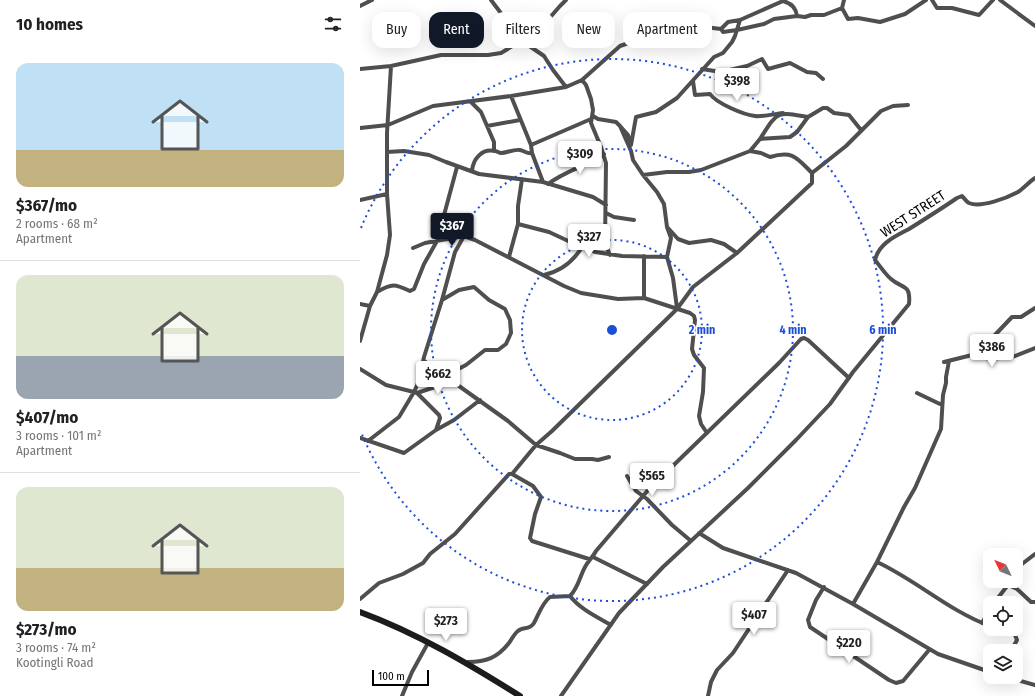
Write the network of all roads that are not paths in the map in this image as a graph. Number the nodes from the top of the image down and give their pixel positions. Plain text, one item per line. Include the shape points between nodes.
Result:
1 (372, 0) edge
2 (491, 0) edge
3 (566, 0) edge
4 (844, 0) edge
5 (926, 0) edge
6 (932, 0) edge
7 (994, 0) edge
8 (1000, 0) edge
9 (360, 6) edge
10 (842, 8) junction
11 (500, 12) edge
12 (554, 13) edge
13 (797, 16) junction
14 (740, 20) junction
15 (1035, 26) edge
16 (721, 29) junction
17 (737, 30) junction
18 (509, 48) edge
19 (532, 48) edge
20 (391, 66) junction
21 (360, 69) edge
22 (702, 70) junction
23 (822, 79) dead end
24 (582, 80) junction
25 (693, 81) junction
26 (566, 87) junction
27 (511, 96) junction
28 (471, 102) junction
29 (908, 105) dead end
30 (783, 113) junction
31 (808, 117) junction
32 (592, 118) junction
33 (520, 120) junction
34 (388, 125) junction
35 (487, 126) junction
36 (620, 126) junction
37 (360, 128) edge
38 (861, 130) junction
39 (760, 139) junction
40 (531, 146) junction
41 (494, 150) junction
42 (750, 151) junction
43 (387, 152) junction
44 (532, 153) junction
45 (604, 154) junction
46 (457, 167) junction
47 (472, 171) junction
48 (812, 174) junction
49 (643, 175) junction
50 (1035, 178) edge
51 (522, 179) junction
52 (543, 182) junction
53 (548, 184) junction
54 (387, 194) junction
55 (360, 200) edge
56 (606, 205) junction
57 (606, 213) junction
58 (634, 220) dead end
59 (441, 224) junction
60 (518, 224) junction
61 (667, 227) junction
62 (464, 236) junction
63 (437, 241) junction
64 (582, 247) junction
65 (413, 248) dead end
66 (737, 253) junction
67 (610, 254) junction
68 (644, 256) junction
69 (509, 257) junction
70 (667, 257) junction
71 (544, 275) junction
72 (377, 292) junction
73 (644, 298) junction
74 (442, 300) junction
75 (360, 304) edge
76 (370, 306) junction
77 (1035, 308) edge
78 (677, 309) junction
79 (360, 341) edge
80 (1035, 348) edge
81 (976, 354) junction
82 (424, 361) junction
83 (360, 369) edge
84 (445, 376) junction
85 (849, 378) junction
86 (453, 381) junction
87 (416, 393) junction
88 (918, 393) dead end
89 (480, 400) junction
90 (942, 405) junction
91 (436, 430) junction
92 (707, 433) junction
93 (360, 438) edge
94 (368, 441) junction
95 (536, 445) junction
96 (610, 457) dead end
97 (512, 474) junction
98 (627, 476) dead end
99 (642, 496) junction
100 (699, 533) junction
101 (691, 541) junction
102 (1035, 554) edge
103 (591, 558) junction
104 (877, 562) junction
105 (1023, 563) edge
106 (788, 570) junction
107 (647, 584) junction
108 (824, 587) junction
109 (1006, 588) edge
110 (1015, 588) edge
111 (570, 596) junction
112 (999, 596) edge
113 (360, 599) edge
114 (1035, 602) edge
115 (853, 604) junction
116 (360, 612) edge
117 (982, 623) edge
118 (611, 625) junction
119 (428, 643) junction
120 (929, 650) junction
121 (466, 664) junction
122 (983, 670) edge
123 (1023, 681) edge
124 (1035, 685) edge
125 (402, 696) edge
126 (520, 696) edge
127 (561, 696) edge
128 (708, 696) edge

1 - 9 street
2 - 11 street
3 - 12 street
4 - 10 street
5 - 10 street via 905,14 880,22 848,19
6 - 7 street via 937,8 952,8 979,15
8 - 15 street
10 - 13 street via 824,15
13 - 14 street via 796,9 783,2
13 - 17 street via 774,19
14 - 16 street via 728,22
14 - 17 street
16 - 17 street via 723,32
16 - 24 street via 696,26 692,20 679,18 659,26 643,38 620,46
17 - 22 street via 732,42
18 - 20 street via 501,53 488,55 441,55
19 - 26 street via 544,56
20 - 21 street
20 - 34 street
22 - 23 street via 721,72 747,66 762,59 768,69 790,62 807,72 816,73
22 - 25 street
24 - 26 street
24 - 32 street via 591,99
25 - 30 street via 695,95 710,94 713,99 730,108 755,116
25 - 36 street via 677,98 656,112 636,117 632,145
26 - 27 street
27 - 28 street
27 - 33 street
28 - 34 street via 433,106
28 - 35 street via 481,112
29 - 38 street via 883,110
30 - 31 street
30 - 39 street via 773,118
31 - 38 street via 827,108 834,113 850,115
31 - 39 street via 790,137
32 - 36 street via 616,122
32 - 40 street
32 - 45 street
33 - 35 street
33 - 40 street
34 - 37 street
34 - 43 street
35 - 41 street via 494,142
36 - 49 street via 633,160
38 - 48 street
39 - 42 street
40 - 44 street
41 - 44 street via 501,153 515,150
41 - 47 street via 478,156
42 - 48 street via 770,157 790,154
42 - 49 street via 701,170
43 - 46 street via 419,152
43 - 54 street
44 - 52 street
45 - 53 street
45 - 56 street via 607,167
46 - 47 street
46 - 59 street
47 - 51 street
48 - 66 street via 812,183
49 - 61 street via 664,204
50 - 85 street, WEST STREET via 1019,191 990,204 969,203 962,196 957,198 896,235 883,246 875,260 892,280 906,287 910,296 909,304
51 - 52 street
51 - 60 street
52 - 53 street
53 - 56 street via 593,198
54 - 55 street
54 - 72 street via 390,235
56 - 57 street
57 - 58 street
57 - 67 street via 605,243
59 - 62 street via 445,229
59 - 63 street
60 - 64 street via 549,232
60 - 69 street
61 - 66 street via 678,239 685,242 711,240 724,244
61 - 70 street via 671,238
62 - 63 street
62 - 69 street
62 - 74 street via 455,252
63 - 65 street
63 - 72 street via 412,291 392,285
64 - 67 street
64 - 71 street via 567,265 554,273
66 - 78 street via 693,287
67 - 68 street
68 - 70 street
68 - 73 street
69 - 71 street
70 - 78 street
71 - 73 street via 573,291 589,296
72 - 76 street
73 - 78 street
74 - 82 street
74 - 84 street via 459,290 474,287 505,309 510,320 511,333 506,344 498,350 485,350 466,365
75 - 76 street
76 - 79 street
77 - 81 street via 1021,317 1012,317
78 - 92 street via 694,316 695,320 692,349 704,368 699,416
78 - 95 street
80 - 81 street via 1015,356 991,360
81 - 90 street via 946,362
82 - 84 street
82 - 87 street
83 - 87 street via 386,385
84 - 86 street
85 - 92 street via 808,340 801,339
85 - 100 street via 830,404 796,440
86 - 87 street
86 - 89 street
87 - 91 street via 439,415
87 - 94 street via 399,417
88 - 90 street
89 - 91 street
89 - 95 street
90 - 104 street via 939,434
91 - 94 street via 404,452
92 - 99 street
93 - 94 street
95 - 96 street via 575,460
95 - 97 street
97 - 103 street via 533,486 541,497 530,538 532,541
97 - 113 street via 509,474 454,534 422,563 379,583
98 - 99 street
99 - 101 street
99 - 103 street
100 - 101 street
100 - 106 street via 723,548
101 - 107 street
102 - 105 street
103 - 107 street
103 - 111 street
104 - 115 street
104 - 117 street
106 - 108 street
106 - 128 street via 733,653 717,670
107 - 118 street
108 - 115 street
108 - 120 street via 808,620 810,627 889,680 896,683 902,681
109 - 112 street
110 - 114 street via 1031,602
111 - 118 street
111 - 121 street via 550,597 531,627 520,629 499,653 481,662
115 - 120 street
116 - 119 street
118 - 127 street
119 - 121 street
119 - 125 street
120 - 122 street
121 - 126 street
123 - 124 street

